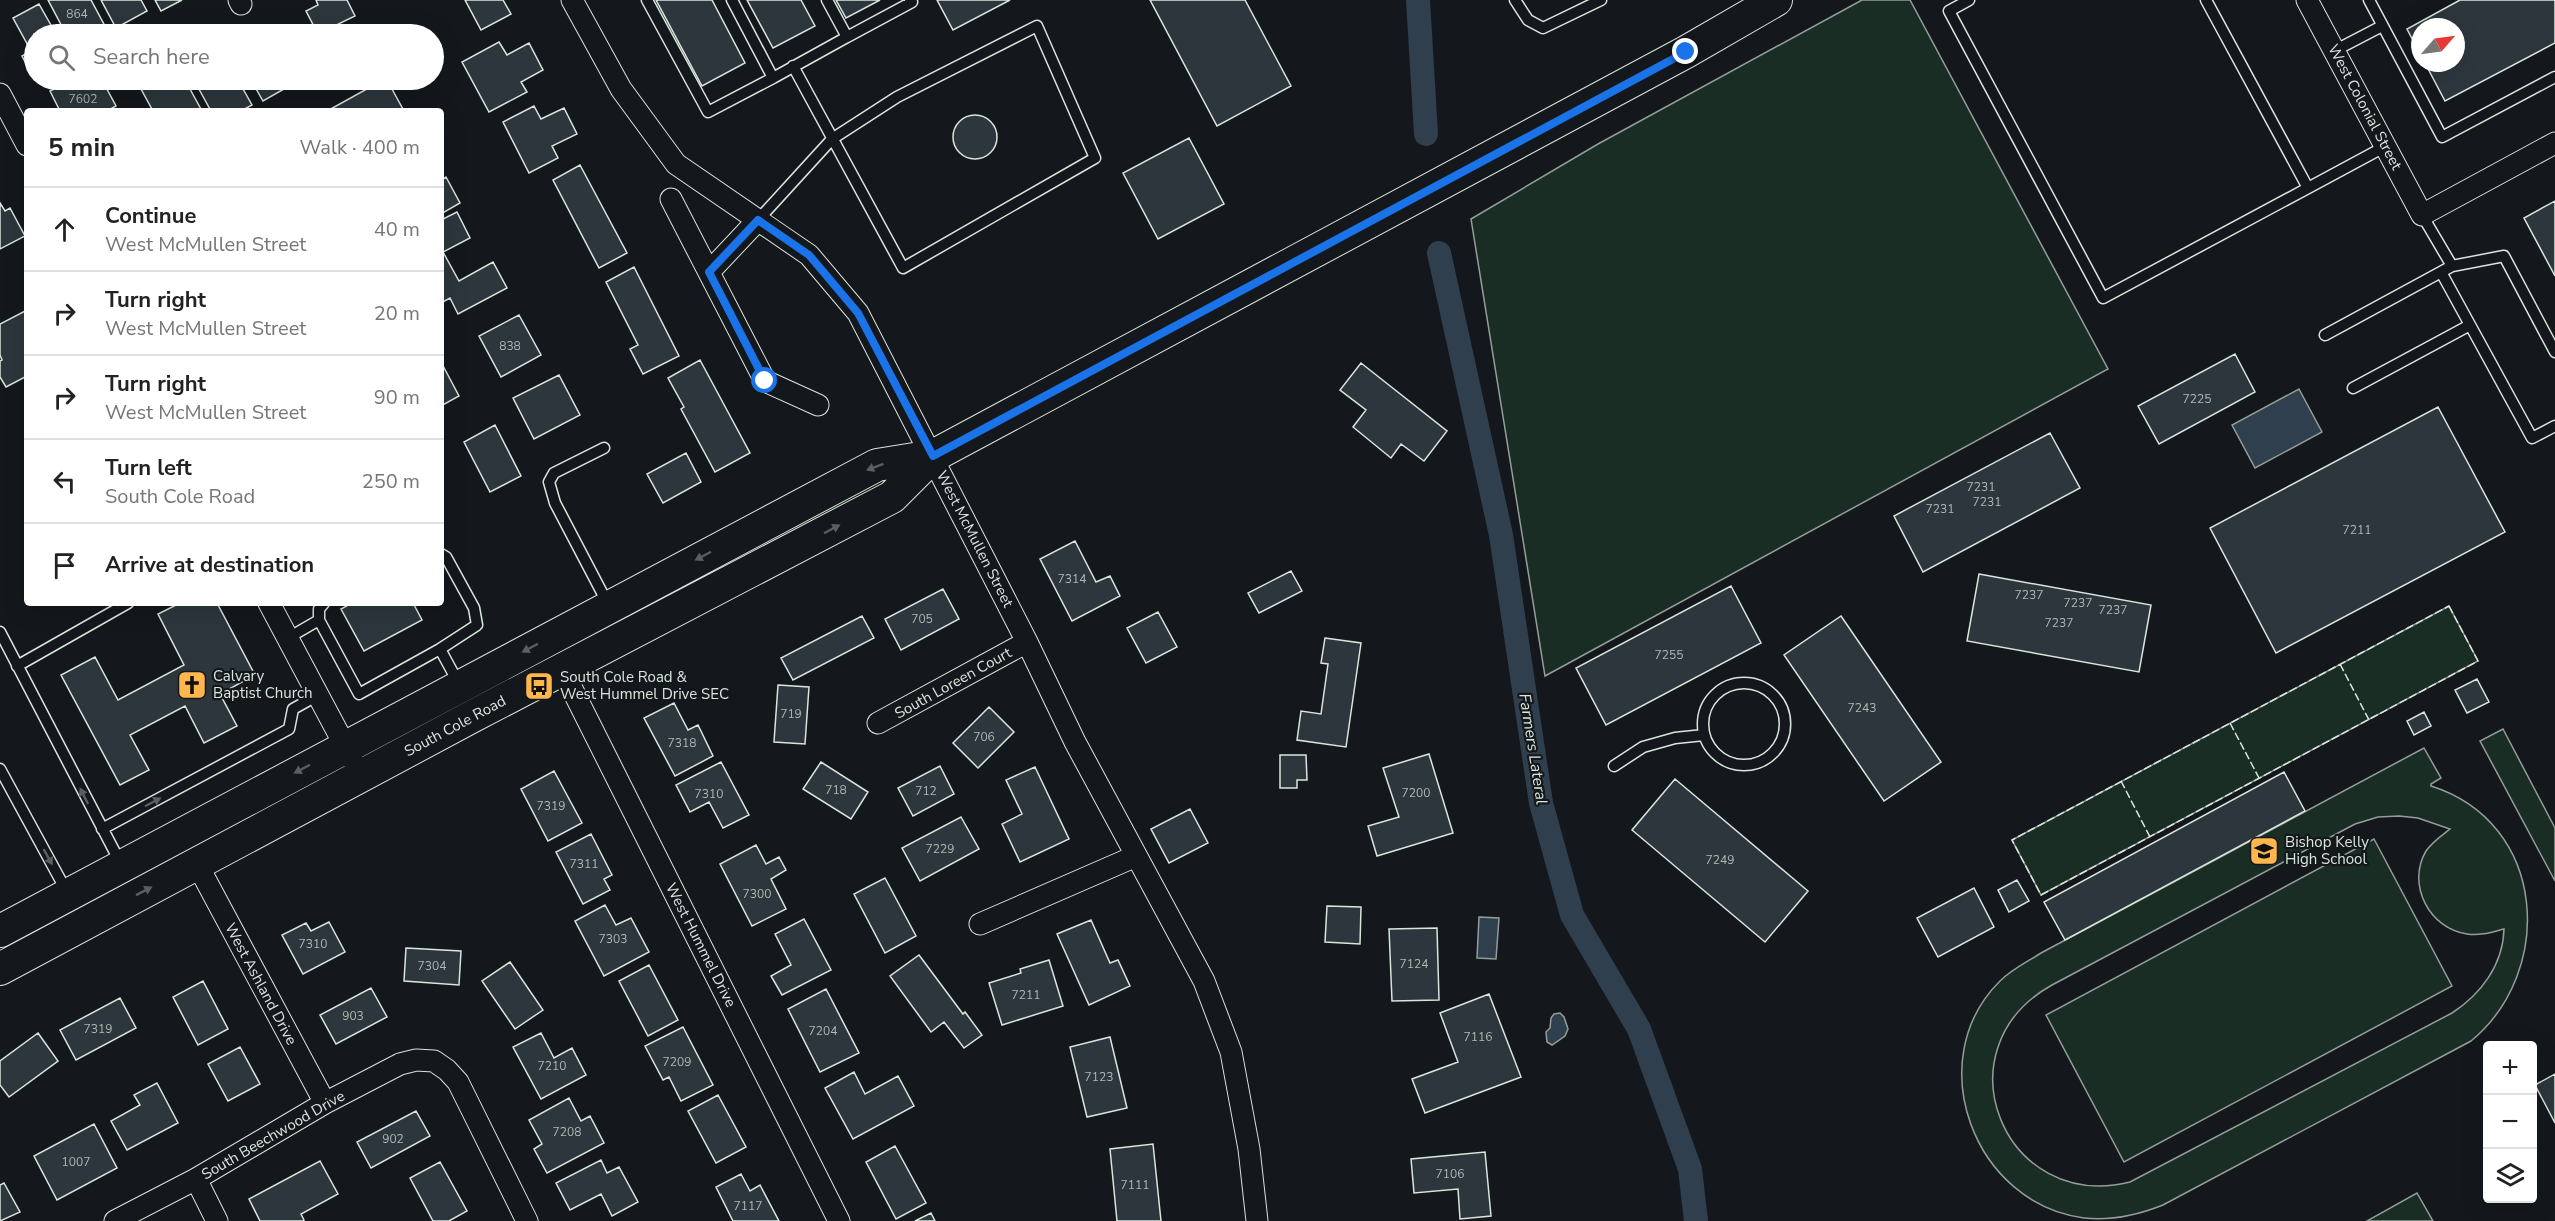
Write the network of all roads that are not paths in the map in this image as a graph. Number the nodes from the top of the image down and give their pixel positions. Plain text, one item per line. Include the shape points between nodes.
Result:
1 (572, 0) edge
2 (646, 0) edge
3 (732, 0) edge
4 (827, 0) edge
5 (910, 0) edge
6 (1515, 0) edge
7 (1601, 0) edge
8 (1776, 0) edge
9 (1969, 0) edge
10 (2206, 0) edge
11 (2307, 0) edge
12 (2369, 0) edge
13 (2382, 26) junction
14 (847, 37) junction
15 (2334, 51) junction
16 (793, 66) junction
17 (2555, 77) edge
18 (773, 78) junction
19 (0, 94) edge
20 (7, 124) edge
21 (832, 139) junction
22 (24, 142) edge
23 (2555, 143) edge
24 (2386, 146) junction
25 (2308, 188) junction
26 (671, 199) dead end
27 (2422, 215) junction
28 (758, 220) junction
29 (2452, 266) junction
30 (709, 272) junction
31 (2441, 272) junction
32 (2470, 325) junction
33 (2325, 335) dead end
34 (2555, 352) edge
35 (2353, 388) dead end
36 (818, 405) dead end
37 (2555, 426) edge
38 (604, 448) dead end
39 (933, 456) junction
40 (444, 556) edge
41 (123, 606) edge
42 (271, 606) edge
43 (322, 606) edge
44 (609, 606) junction
45 (319, 620) junction
46 (0, 632) edge
47 (288, 638) junction
48 (1028, 642) junction
49 (440, 649) junction
50 (17, 666) junction
51 (562, 669) junction
52 (460, 686) junction
53 (318, 695) junction
54 (878, 723) dead end
55 (1704, 735) junction
56 (345, 746) junction
57 (1614, 766) dead end
58 (0, 769) edge
59 (360, 776) junction
60 (102, 829) junction
61 (1136, 856) junction
62 (197, 864) junction
63 (122, 865) junction
64 (68, 894) junction
65 (981, 924) dead end
66 (74, 929) junction
67 (0, 931) edge
68 (0, 969) edge
69 (325, 1103) junction
70 (196, 1179) junction
71 (116, 1221) edge
72 (217, 1221) edge
73 (528, 1221) edge
74 (839, 1221) edge
75 (1257, 1221) edge

1 - 28 street, West McMullen Street via 621,89 676,164
2 - 18 lane via 708,112
3 - 18 lane
4 - 14 lane
5 - 14 lane
6 - 7 lane via 1528,21 1543,28
8 - 39 main road, South Cole Road
9 - 25 lane via 1949,11 2103,298
10 - 25 lane
11 - 15 street, West Colonial Street
12 - 13 lane
13 - 15 lane
13 - 17 lane via 2442,137
14 - 16 lane
15 - 24 street, West Colonial Street
16 - 18 lane
16 - 21 lane
19 - 20 street
20 - 22 street
21 - 21 lane via 897,97 1037,26 1095,158 903,268
21 - 28 lane
23 - 27 street
24 - 25 lane
24 - 27 street, West Colonial Street
26 - 30 street
27 - 29 lane
28 - 30 street
28 - 39 street, West McMullen Street via 809,255 858,313
29 - 31 lane
29 - 34 lane via 2504,256
30 - 36 street via 765,381
31 - 32 lane
31 - 33 lane
32 - 35 lane
32 - 37 lane via 2532,438
38 - 44 lane via 554,473 549,482 555,503
39 -> 44 main road, South Cole Road via 877,465
39 - 48 street, West McMullen Street
51 -> 39 main road, South Cole Road via 892,497
40 - 49 lane via 474,608 477,625
41 - 50 lane
42 - 47 street
43 - 45 lane
44 -> 52 main road, South Cole Road
45 - 47 lane
45 - 49 lane via 359,694
46 - 50 lane
47 - 53 street
48 - 54 street, South Loreen Court
48 - 61 street, West McMullen Street via 1075,742
49 - 52 lane
60 -> 50 lane
51 - 59 main road, South Cole Road
51 - 74 street, West Hummel Drive
52 - 56 main road, South Cole Road
53 - 56 street
60 -> 53 lane via 289,729 293,709
55 - 55 lane via 1705,712 1710,702 1717,693 1738,684 1760,687 1770,693 1783,713 1785,725 1778,748 1759,762 1737,765 1726,761 1716,754
55 - 57 lane via 1643,747
56 - 59 street
56 -> 63 main road, South Cole Road
58 -> 64 lane
59 - 62 main road, South Cole Road
60 - 63 lane
61 - 65 street
61 - 75 street, West McMullen Street via 1204,981 1232,1052
66 -> 62 main road, South Cole Road
62 - 69 street, West Ashland Drive
63 - 64 main road, South Cole Road
63 - 66 main road via 116,886 77,912
64 - 67 main road, South Cole Road
66 - 68 main road, South Cole Road
69 - 70 street, South Beechwood Drive
69 - 73 street, South Beechwood Drive via 400,1064 434,1061 458,1082
70 - 71 street, South Beechwood Drive
70 - 72 street

